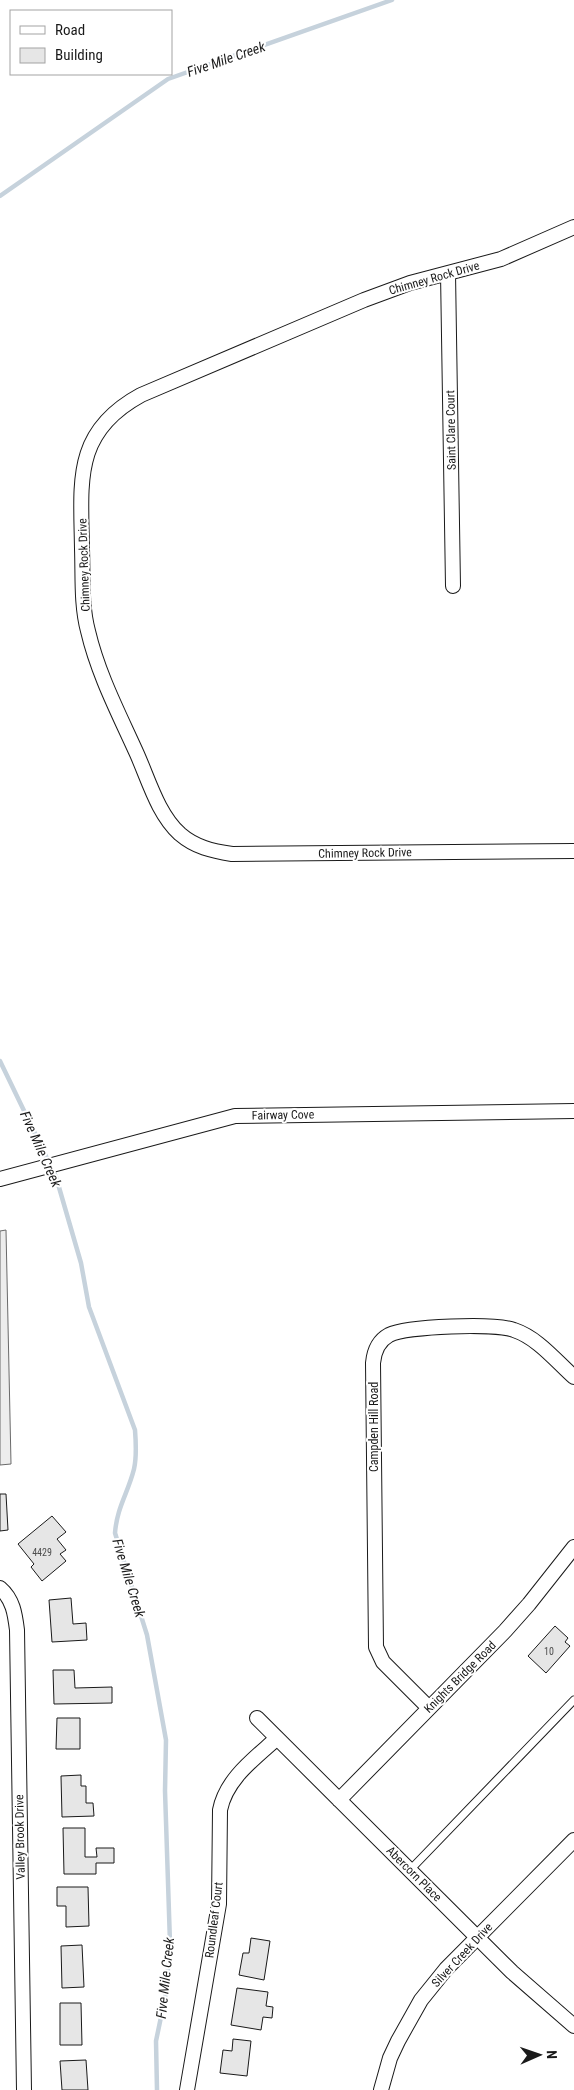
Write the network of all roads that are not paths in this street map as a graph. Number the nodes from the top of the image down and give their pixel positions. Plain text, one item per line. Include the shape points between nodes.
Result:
1 (574, 227) edge
2 (448, 274) junction
3 (453, 586) dead end
4 (574, 850) edge
5 (574, 1111) edge
6 (2, 1179) edge
7 (574, 1377) edge
8 (574, 1547) edge
9 (0, 1588) edge
10 (574, 1700) edge
11 (429, 1708) junction
12 (257, 1718) dead end
13 (276, 1739) junction
14 (339, 1800) junction
15 (574, 1840) edge
16 (410, 1870) junction
17 (478, 1937) junction
18 (574, 2026) edge
19 (24, 2090) edge
20 (187, 2090) edge
21 (381, 2090) edge

1 - 2 street, Chimney Rock Drive via 501,259
2 - 3 street, Saint Clare Court
2 - 4 street, Chimney Rock Drive via 410,283 364,300 141,394 115,411 91,442 82,470 87,630 109,694 162,810 179,833 200,847 232,854
5 - 6 street, Fairway Cove via 235,1116
7 - 11 street, Campden Hill Road via 523,1334 489,1325 407,1330 389,1335 376,1349 373,1364 376,1647 383,1662
8 - 11 street, Knights Bridge Road via 505,1631
9 - 19 street, Valley Brook Drive via 10,1601 17,1630
10 - 16 lane
11 - 14 street, Knights Bridge Road
12 - 13 street, Abercorn Place
13 - 14 street, Abercorn Place
13 - 20 street, Roundleaf Court via 233,1781 222,1800 219,1904
14 - 16 street, Abercorn Place
15 - 17 street, Silver Creek Drive
16 - 17 street, Abercorn Place
17 - 18 street, Abercorn Place via 512,1972
17 - 21 street, Silver Creek Drive via 446,1969 407,2021 390,2058

